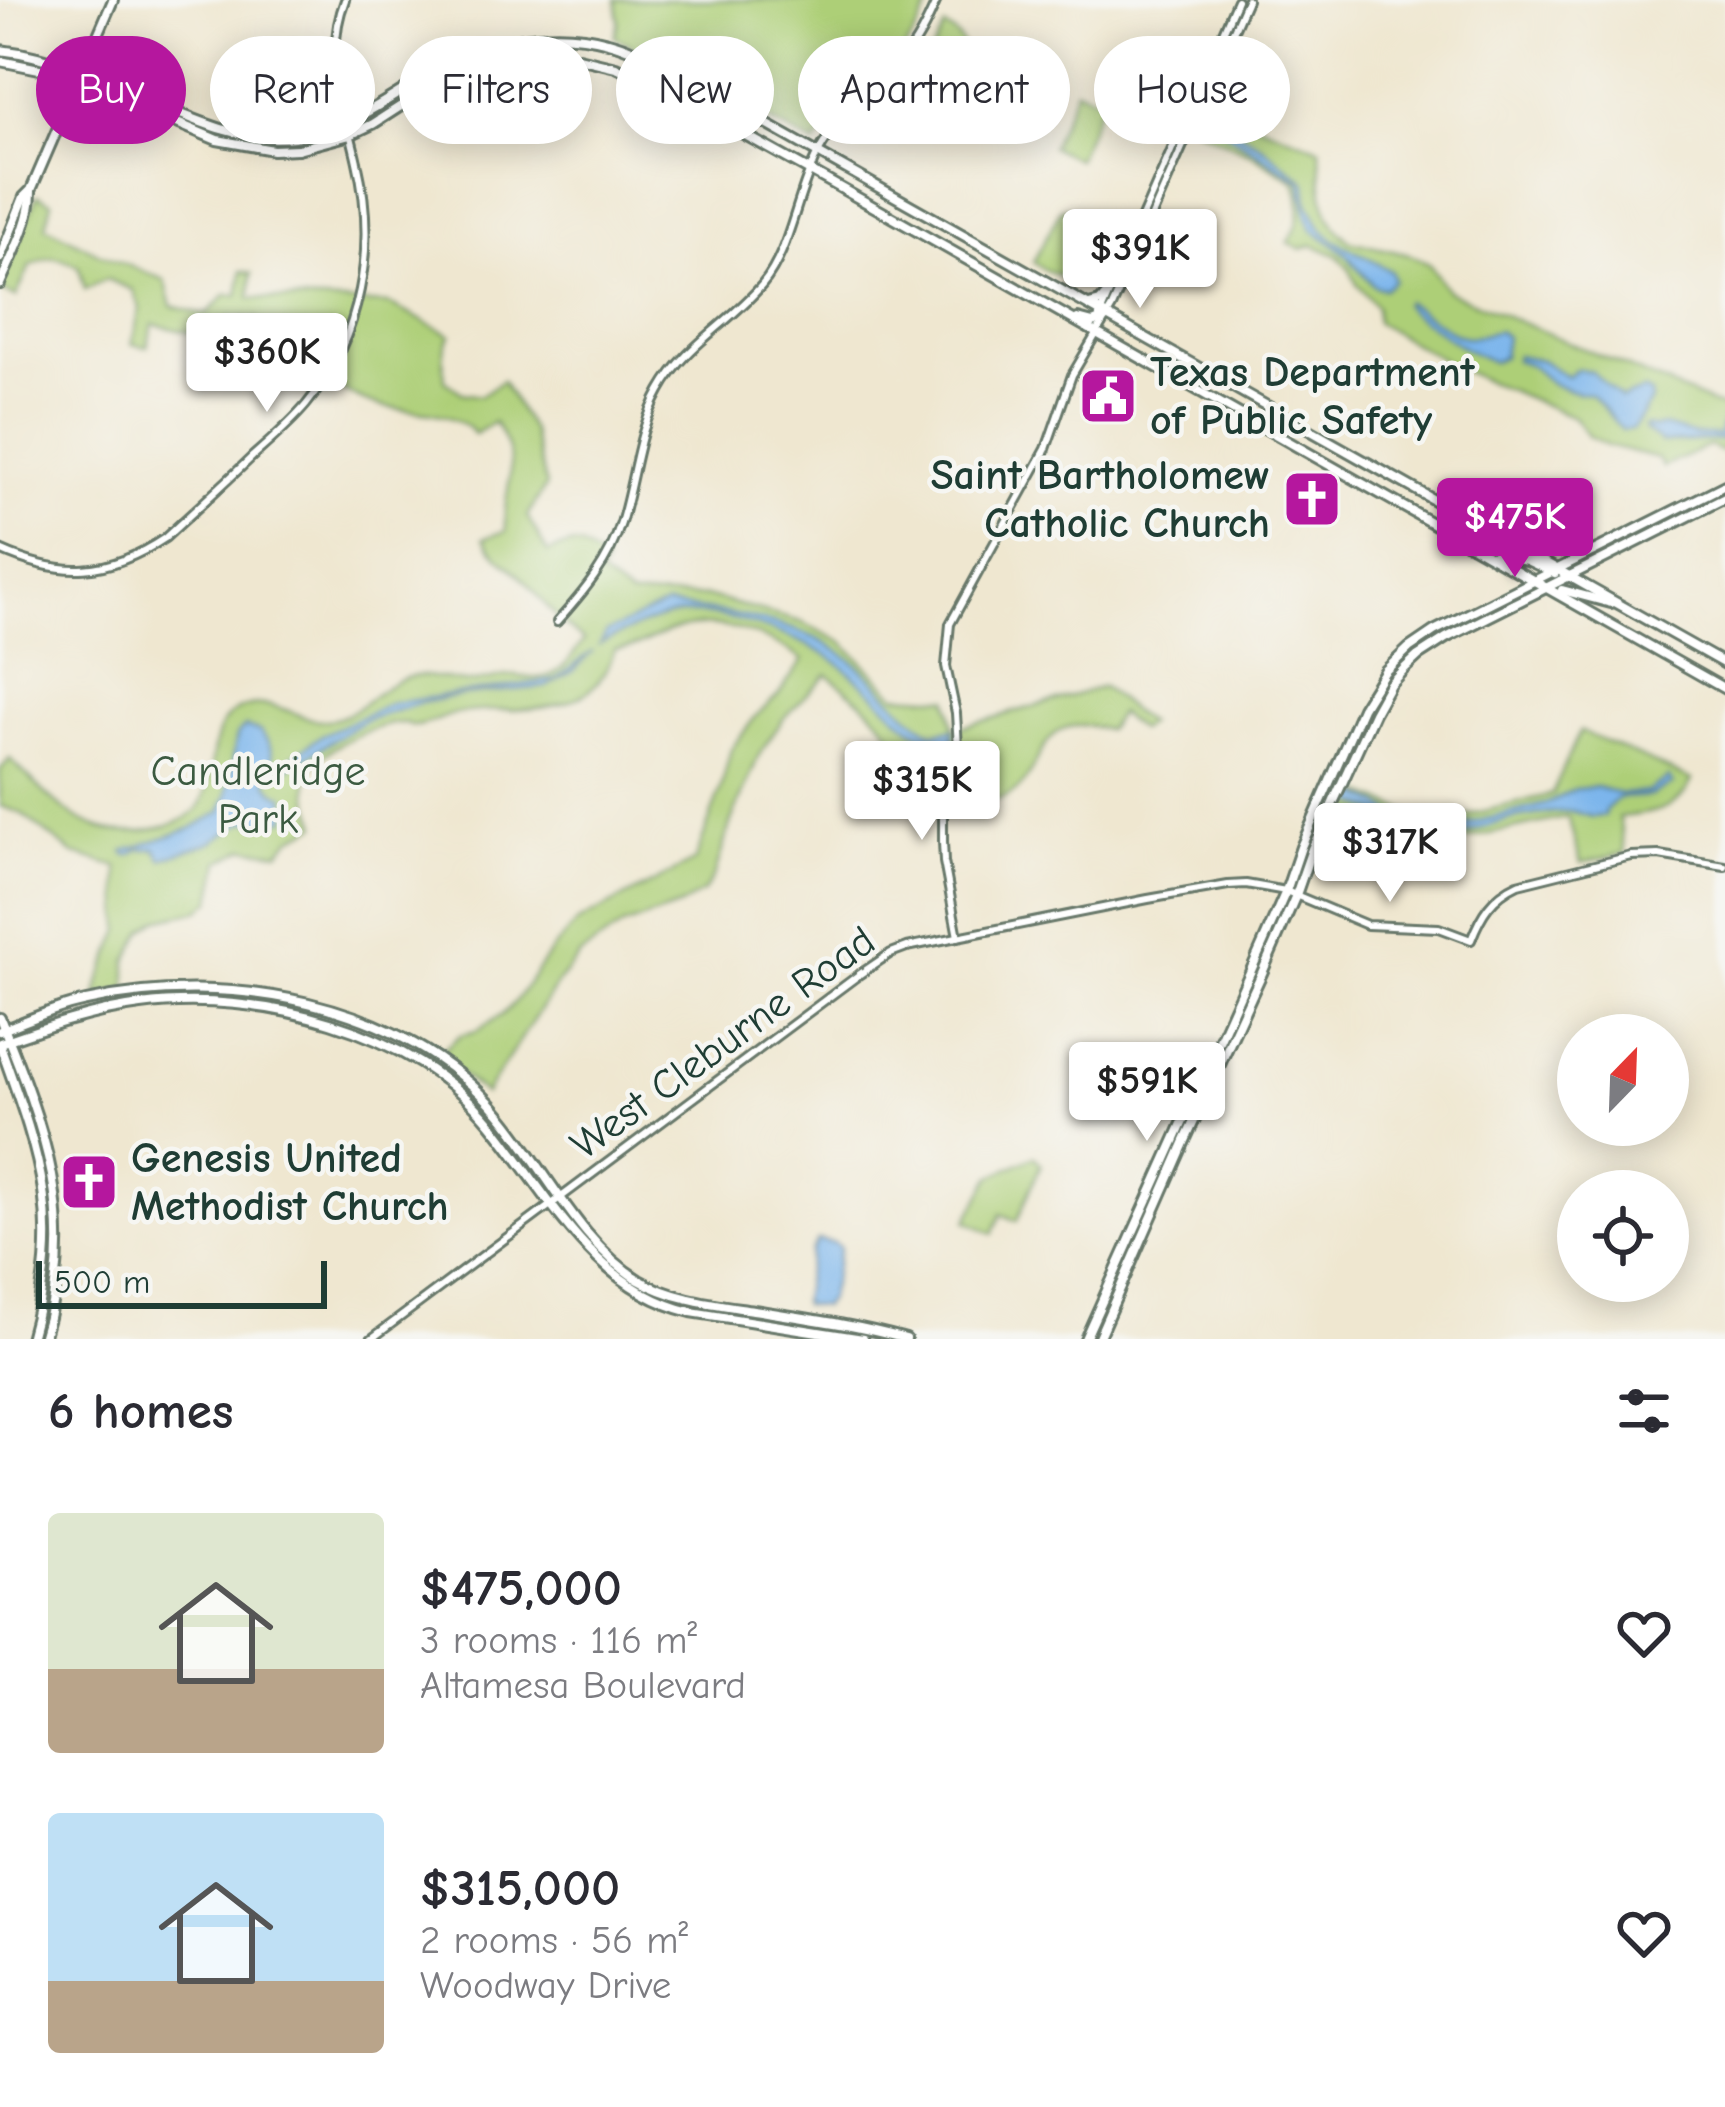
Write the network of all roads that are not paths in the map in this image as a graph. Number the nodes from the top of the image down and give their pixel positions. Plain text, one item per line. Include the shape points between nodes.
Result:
1 (112, 0) edge
2 (345, 0) edge
3 (937, 0) edge
4 (1237, 0) edge
5 (1247, 0) edge
6 (97, 36) edge
7 (337, 36) edge
8 (1223, 36) edge
9 (1228, 36) edge
10 (592, 39) edge
11 (0, 50) edge
12 (36, 56) edge
13 (0, 61) edge
14 (592, 61) edge
15 (36, 68) edge
16 (399, 92) edge
17 (394, 95) junction
18 (399, 97) edge
19 (399, 107) edge
20 (375, 109) edge
21 (387, 115) junction
22 (375, 121) edge
23 (51, 144) edge
24 (268, 144) edge
25 (317, 144) edge
26 (352, 144) edge
27 (1177, 144) edge
28 (1182, 144) edge
29 (774, 152) junction
30 (817, 154) junction
31 (845, 169) junction
32 (809, 171) junction
33 (31, 190) junction
34 (931, 218) junction
35 (922, 235) junction
36 (0, 258) edge
37 (1122, 273) junction
38 (0, 284) edge
39 (1111, 289) junction
40 (1085, 304) junction
41 (1100, 323) junction
42 (1158, 346) junction
43 (1149, 363) junction
44 (1204, 371) junction
45 (1194, 389) junction
46 (1264, 428) junction
47 (1311, 432) junction
48 (1301, 448) junction
49 (1344, 450) junction
50 (1392, 477) junction
51 (1725, 485) edge
52 (1383, 494) junction
53 (1706, 494) junction
54 (1725, 498) edge
55 (1710, 506) junction
56 (1465, 518) junction
57 (1634, 530) junction
58 (1455, 534) junction
59 (1639, 541) junction
60 (0, 550) edge
61 (1487, 553) junction
62 (1519, 571) junction
63 (1556, 572) junction
64 (1568, 576) junction
65 (1536, 581) junction
66 (1549, 586) junction
67 (1520, 589) junction
68 (1618, 604) junction
69 (1629, 610) junction
70 (557, 622) dead end
71 (1620, 629) junction
72 (1723, 663) edge
73 (1725, 689) edge
74 (1306, 833) junction
75 (1317, 838) junction
76 (1725, 866) edge
77 (1286, 891) junction
78 (1296, 895) junction
79 (958, 937) junction
80 (1252, 968) junction
81 (1262, 974) junction
82 (76, 1003) junction
83 (79, 1017) junction
84 (0, 1018) edge
85 (3, 1038) edge
86 (43, 1129) junction
87 (32, 1132) junction
88 (562, 1197) junction
89 (552, 1204) junction
90 (1109, 1298) junction
91 (714, 1304) junction
92 (713, 1316) junction
93 (873, 1335) edge
94 (30, 1339) edge
95 (43, 1339) edge
96 (371, 1339) edge
97 (863, 1339) edge
98 (906, 1339) edge
99 (1085, 1339) edge
100 (1098, 1339) edge

1 - 6 main road
2 - 7 street
3 - 30 street via 913,48
4 - 8 street
5 - 9 street
10 - 30 main road via 624,47
11 - 12 main road
13 - 15 main road
14 - 29 main road via 649,82
16 - 17 main road
17 - 18 main road
17 - 20 main road
17 - 21 main road
19 - 21 main road
21 - 22 main road
23 - 33 main road
24 - 25 main road
26 - 60 street via 367,227 364,265 348,333 308,403 141,553 103,568 68,569
27 - 37 street
28 - 37 street
29 - 30 main road via 805,160
29 - 32 main road
30 - 31 main road
30 - 32 street
31 - 32 main road via 821,163
31 - 34 main road
32 - 35 main road
32 - 70 street via 766,280 690,350 659,393 613,544
33 - 36 main road
33 - 38 main road
34 - 35 main road
34 - 40 main road
35 - 41 main road via 1055,311
37 - 39 street
37 - 41 street
39 - 40 main road
39 - 41 street
40 - 41 main road
41 - 42 main road
41 - 43 main road
41 - 79 street via 1038,464 950,624 946,666 958,748 943,842
42 - 43 main road
42 - 44 main road
43 - 45 main road
44 - 45 main road
44 - 47 main road
45 - 46 main road
46 - 47 main road via 1294,438
46 - 48 main road
47 - 49 main road
48 - 49 main road via 1315,441
48 - 52 main road
49 - 50 main road
50 - 52 main road
50 - 56 main road
51 - 53 main road
52 - 58 main road
53 - 55 main road
53 - 57 main road
54 - 55 main road
55 - 59 main road
56 - 58 main road
56 - 63 main road
57 - 59 main road
57 - 63 main road
58 - 61 main road
59 - 64 main road
61 - 62 main road
61 - 63 main road
62 - 65 main road
62 - 67 main road
63 - 64 main road
63 - 65 main road
64 - 66 main road
64 - 68 main road
65 - 66 main road
65 - 67 main road
66 - 68 main road
66 - 71 main road
66 - 75 main road via 1404,668 1374,713
67 - 74 main road via 1426,635 1385,671
68 - 69 main road
69 - 71 main road
69 - 72 main road
71 - 73 main road
74 - 75 main road
74 - 77 main road
75 - 78 main road
76 - 78 street, West Cleburne Road via 1631,856 1518,884 1492,901 1471,940 1438,928 1366,925
77 - 78 street, West Cleburne Road
77 - 79 street, West Cleburne Road via 1228,884
77 - 80 main road
78 - 81 main road
79 - 88 street, West Cleburne Road via 878,961
80 - 81 main road
80 - 90 main road
81 - 90 main road
82 - 83 main road
82 - 85 main road
82 - 88 main road via 183,990 267,995 382,1028 475,1089
83 - 85 main road
83 - 89 main road via 208,1003 264,1007 346,1028 399,1051 468,1098
84 - 85 main road
85 - 86 main road
85 - 87 main road
86 - 87 main road
86 - 95 main road via 60,1228
87 - 94 main road via 48,1242
88 - 89 street, West Cleburne Road
88 - 91 main road via 604,1252 638,1279
89 - 92 main road via 625,1283
89 - 96 street, West Cleburne Road
90 - 99 main road
90 - 100 main road
91 - 92 main road
91 - 93 main road
92 - 97 main road
93 - 98 main road

